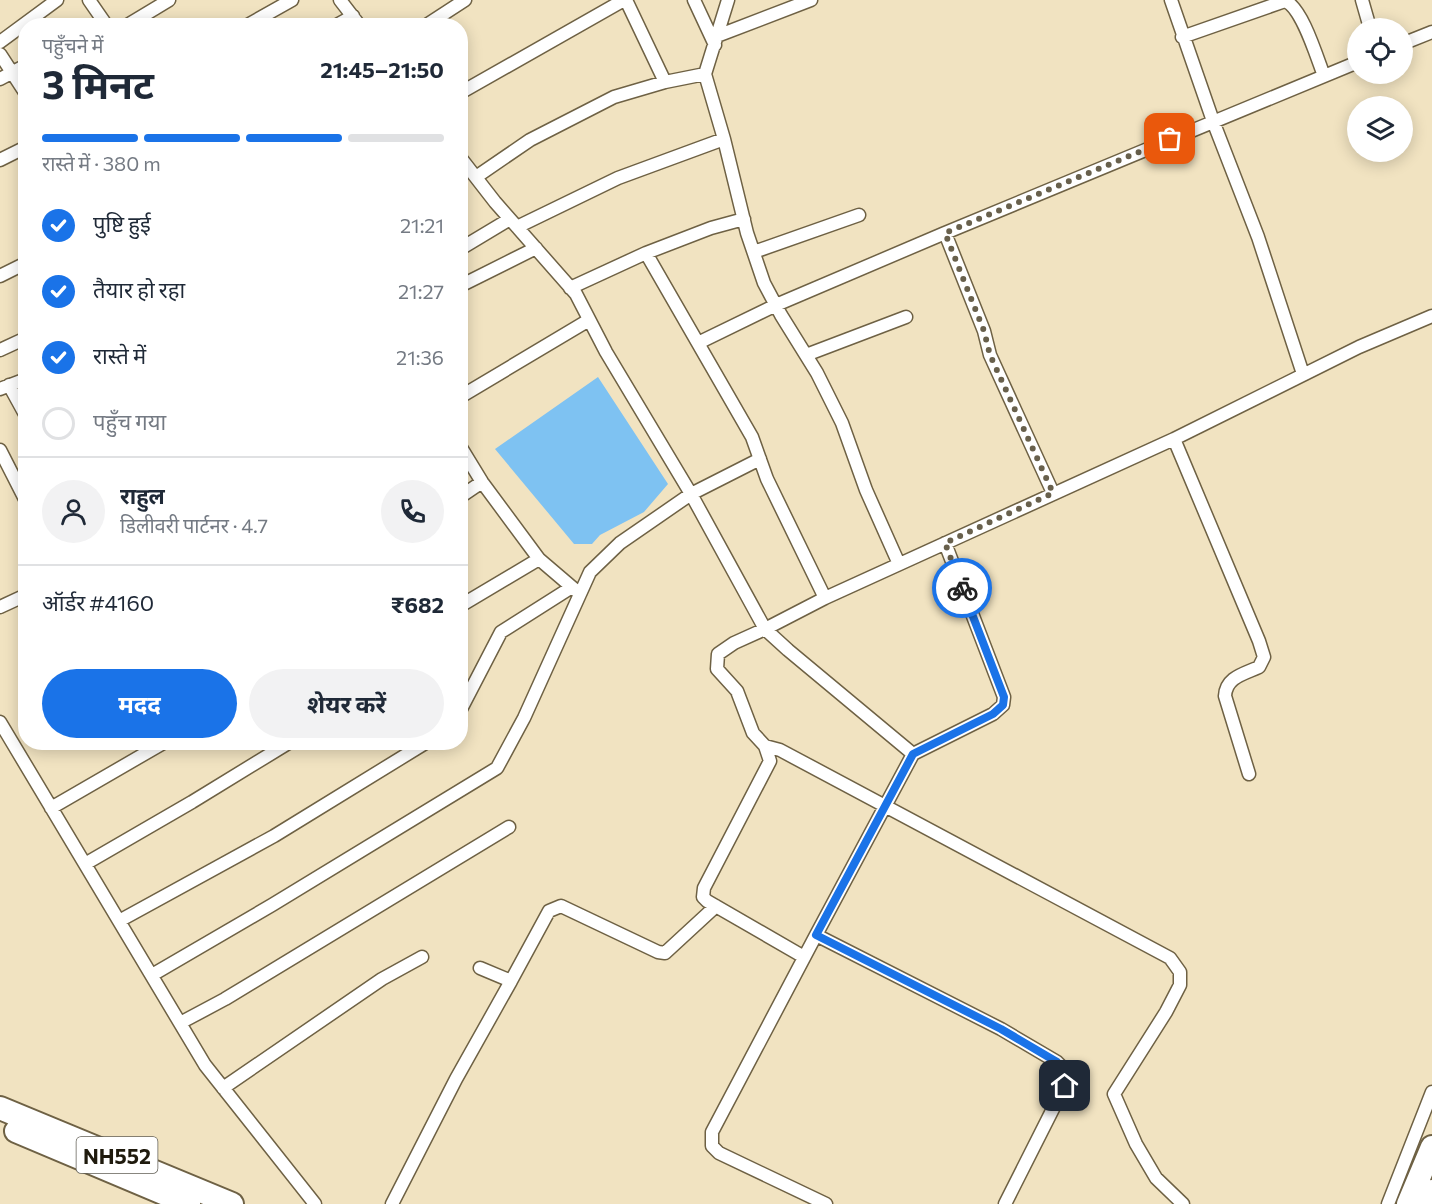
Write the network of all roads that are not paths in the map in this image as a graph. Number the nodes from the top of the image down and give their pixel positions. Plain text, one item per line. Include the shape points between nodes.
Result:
1 (57, 0) edge
2 (89, 0) edge
3 (292, 0) edge
4 (340, 0) edge
5 (465, 0) edge
6 (625, 0) edge
7 (694, 0) edge
8 (728, 0) edge
9 (811, 0) edge
10 (1171, 0) edge
11 (1362, 0) edge
12 (164, 1) edge
13 (33, 18) edge
14 (101, 18) edge
15 (138, 18) edge
16 (260, 18) edge
17 (354, 18) edge
18 (438, 18) edge
19 (1367, 18) edge
20 (18, 29) edge
21 (1432, 32) edge
22 (1182, 37) junction
23 (716, 40) junction
24 (1413, 40) edge
25 (0, 42) edge
26 (0, 54) edge
27 (1347, 67) edge
28 (18, 70) edge
29 (13, 73) junction
30 (705, 74) junction
31 (1324, 76) junction
32 (0, 79) edge
33 (18, 81) edge
34 (665, 82) junction
35 (468, 88) edge
36 (1213, 122) junction
37 (724, 139) junction
38 (18, 151) edge
39 (0, 160) edge
40 (468, 172) edge
41 (858, 215) dead end
42 (744, 219) junction
43 (514, 223) junction
44 (945, 233) junction
45 (468, 245) edge
46 (536, 248) junction
47 (754, 252) junction
48 (646, 253) junction
49 (18, 266) edge
50 (0, 276) edge
51 (468, 282) edge
52 (570, 288) junction
53 (776, 305) junction
54 (1432, 316) edge
55 (906, 317) dead end
56 (589, 320) junction
57 (18, 342) edge
58 (698, 343) junction
59 (0, 350) edge
60 (806, 355) junction
61 (1303, 374) junction
62 (5, 387) edge
63 (468, 392) edge
64 (18, 405) edge
65 (1174, 439) junction
66 (0, 450) edge
67 (468, 459) edge
68 (760, 459) junction
69 (482, 482) junction
70 (18, 485) edge
71 (468, 492) edge
72 (1053, 493) junction
73 (691, 494) junction
74 (945, 543) junction
75 (539, 559) junction
76 (899, 564) junction
77 (576, 591) junction
78 (825, 598) junction
79 (18, 599) edge
80 (468, 601) edge
81 (0, 607) edge
82 (765, 629) junction
83 (468, 696) edge
84 (0, 722) edge
85 (765, 746) junction
86 (151, 750) edge
87 (277, 750) edge
88 (414, 750) edge
89 (913, 754) junction
90 (1249, 774) dead end
91 (884, 806) junction
92 (51, 807) junction
93 (509, 827) dead end
94 (85, 864) junction
95 (716, 906) junction
96 (119, 921) junction
97 (816, 935) junction
98 (422, 957) dead end
99 (804, 957) junction
100 (480, 968) dead end
101 (152, 975) junction
102 (511, 981) junction
103 (180, 1023) junction
104 (223, 1088) junction
105 (1432, 1092) edge
106 (0, 1108) edge
107 (0, 1124) edge
108 (1432, 1147) edge
109 (1432, 1191) edge
110 (189, 1204) edge
111 (232, 1204) edge
112 (315, 1204) edge
113 (392, 1204) edge
114 (826, 1204) edge
115 (1005, 1204) edge
116 (1183, 1204) edge
117 (1388, 1204) edge
118 (1408, 1204) edge
119 (1427, 1204) edge

1 - 13 street
2 - 14 street
3 - 16 street
4 - 17 street
5 - 18 street
6 - 34 street
6 - 35 street
7 - 23 street
8 - 23 street
9 - 23 street
10 - 22 street
11 - 19 street
12 - 15 street
20 - 25 street
21 - 24 street
22 - 31 street via 1285,1 1293,5
22 - 36 street
23 - 30 street
26 - 29 street
27 - 31 street
28 - 29 street
29 - 32 street
29 - 33 street
30 - 34 street
30 - 37 street
31 - 36 street
34 - 40 street via 614,97
36 - 44 street
36 - 61 street via 1258,237
37 - 42 street
37 - 43 street via 618,178
38 - 39 street
40 - 43 street
41 - 47 street
42 - 47 street
42 - 48 street
43 - 45 street
43 - 46 street
44 - 53 street
44 - 72 street via 990,355
46 - 51 street
46 - 52 street
47 - 53 street
48 - 52 street
48 - 58 street
49 - 50 street
52 - 56 street
53 - 58 street
53 - 60 street
54 - 61 street
55 - 60 street
56 - 63 street
56 - 73 street
57 - 59 street
58 - 68 street
60 - 76 street via 842,423
61 - 65 street
62 - 64 street
65 - 72 street
65 - 90 street via 1264,657 1259,667 1234,678 1226,689
66 - 70 street
67 - 69 street
68 - 73 street
68 - 78 street
69 - 71 street
69 - 75 street
72 - 74 street
73 - 77 street via 620,543
73 - 82 street
74 - 76 street
74 - 89 street via 1004,697 1003,705 993,714
75 - 77 street
75 - 80 street
76 - 78 street
77 - 83 street via 501,632
77 - 101 street via 524,718 498,768
78 - 82 street
79 - 81 street
82 - 85 street via 718,654 717,669 737,691 753,733
82 - 89 street
84 - 92 street
85 - 91 street via 780,750
85 - 95 street via 770,761 704,888 703,897
86 - 92 street
87 - 94 street
88 - 96 street via 274,836
89 - 91 street
91 - 97 street
91 - 116 street via 1170,958 1180,972 1179,985 1114,1094 1156,1178
92 - 94 street
93 - 103 street
94 - 96 street
95 - 99 street
95 - 102 street via 665,953 561,906 554,908
96 - 101 street
97 - 99 street
97 - 115 street via 1001,1029 1067,1072 1065,1086
98 - 104 street via 382,979
99 - 114 street via 712,1132 712,1146 719,1153
100 - 102 street
101 - 103 street
102 - 113 street
103 - 104 street
104 - 112 street
105 - 117 street
106 - 111 highway, NH552
107 - 110 highway, NH552
108 - 118 highway
109 - 119 highway

